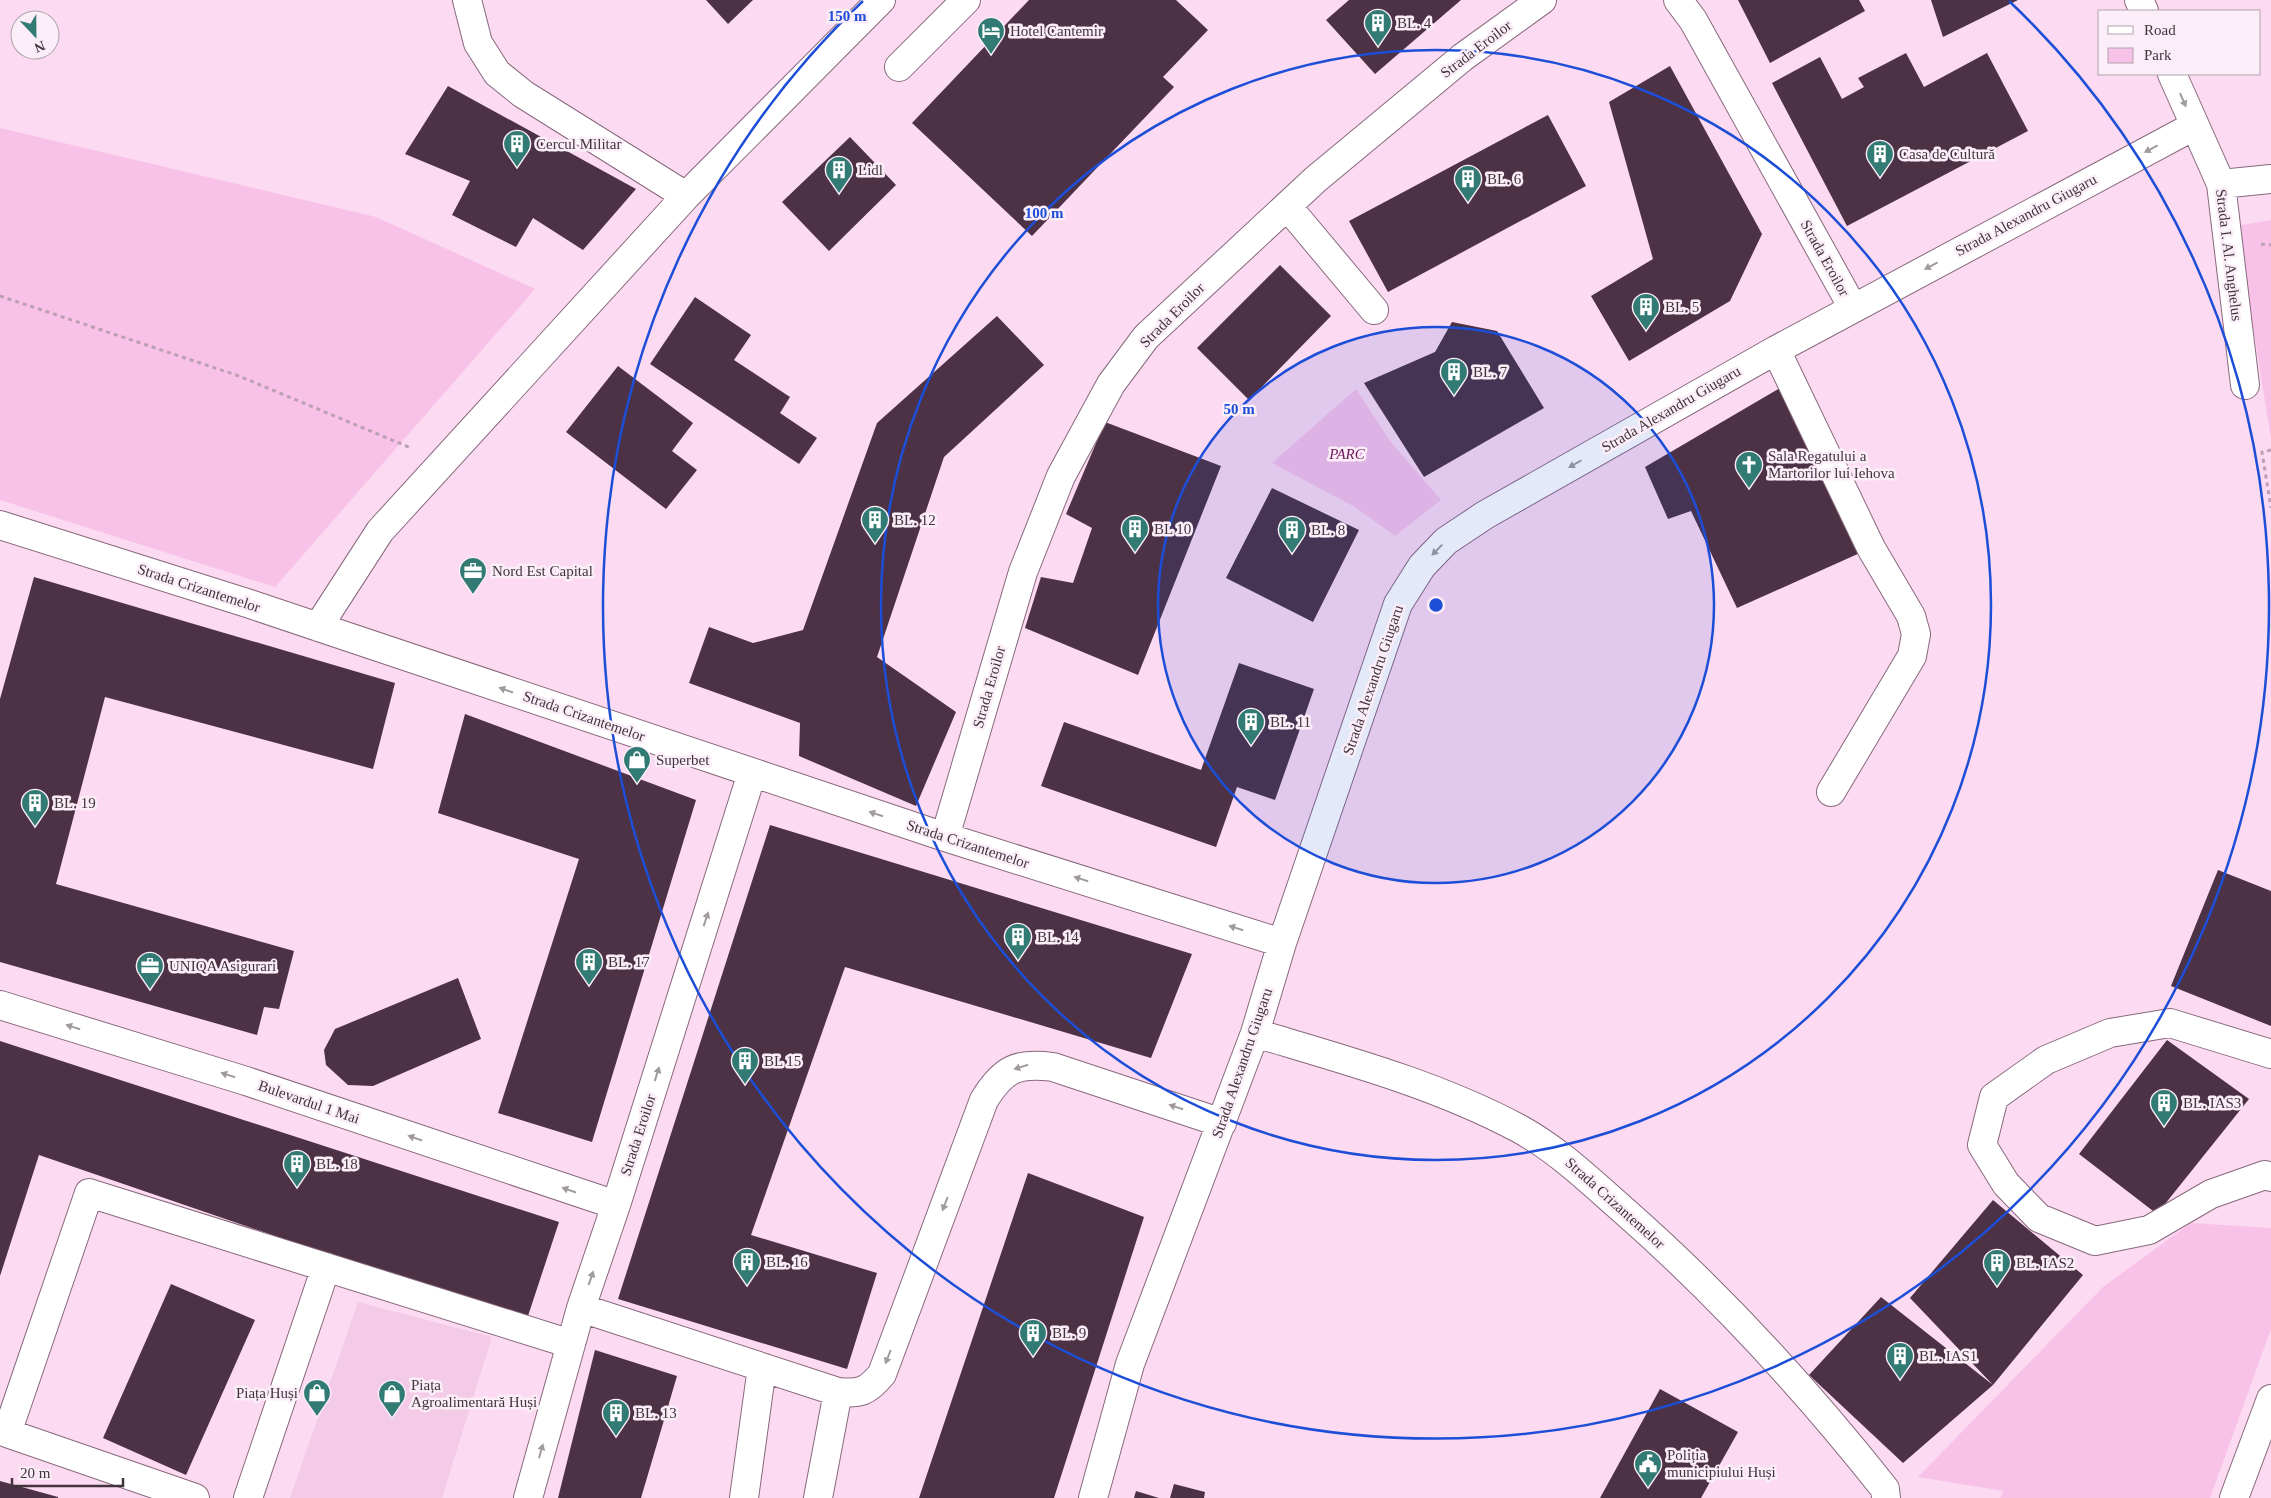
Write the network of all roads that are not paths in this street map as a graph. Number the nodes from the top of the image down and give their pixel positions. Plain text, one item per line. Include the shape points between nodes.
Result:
1 (467, 0) edge
2 (880, 0) edge
3 (966, 0) edge
4 (1542, 0) edge
5 (1678, 0) edge
6 (899, 67) dead end
7 (2172, 75) edge
8 (2194, 126) junction
9 (2271, 179) edge
10 (2221, 184) junction
11 (686, 196) junction
12 (1287, 206) junction
13 (1853, 308) junction
14 (1374, 310) dead end
15 (1776, 350) junction
16 (2245, 385) dead end
17 (0, 525) edge
18 (318, 627) junction
19 (752, 773) junction
20 (1831, 792) dead end
21 (945, 837) junction
22 (1282, 943) junction
23 (0, 1005) edge
24 (1255, 1033) junction
25 (2271, 1054) edge
26 (1222, 1123) junction
27 (2269, 1169) edge
28 (616, 1206) junction
29 (326, 1267) junction
30 (581, 1308) junction
31 (571, 1344) junction
32 (762, 1367) junction
33 (838, 1392) junction
34 (2271, 1400) edge
35 (195, 1498) edge
36 (248, 1498) edge
37 (528, 1498) edge
38 (744, 1498) edge
39 (818, 1498) edge
40 (1093, 1498) edge
41 (1886, 1498) edge
42 (2234, 1498) edge

1 - 11 street via 478,43 496,73 523,94
2 - 11 street
3 - 6 street
4 - 12 street, Strada Eroilor via 1462,57
5 - 13 street, Strada Eroilor via 1693,20
7 -> 8 street, Strada I. Al. Anghelus
8 - 10 street, Strada I. Al. Anghelus
8 -> 13 street, Strada Alexandru Giugaru
9 - 10 street
10 - 16 street, Strada I. Al. Anghelus
11 - 18 street via 380,531
12 - 14 street
12 - 21 street, Strada Eroilor via 1146,337 1102,400 1061,476 1023,572
13 - 15 street, Strada Alexandru Giugaru
15 - 20 street via 1871,548 1911,616 1916,634 1912,656
15 -> 22 street, Strada Alexandru Giugaru via 1485,515 1446,541 1422,566 1398,604
17 - 18 street, Strada Crizantemelor
19 -> 18 street, Strada Crizantemelor
21 -> 19 street, Strada Crizantemelor
28 -> 19 street, Strada Eroilor
22 -> 21 street, Strada Crizantemelor
22 - 24 street, Strada Alexandru Giugaru
28 -> 23 street, Bulevardul 1 Mai via 246,1081
24 - 26 street, Strada Alexandru Giugaru
24 - 41 street, Strada Crizantemelor via 1383,1071 1450,1096 1519,1129 1561,1156 1653,1236 1735,1316 1822,1410 1885,1489
25 - 27 street via 2170,1023 2110,1032 2046,1060 1994,1097 1982,1146 2006,1184 2039,1218 2095,1241 2149,1230 2211,1194
26 -> 33 street via 1053,1066 1032,1064 1011,1070 996,1081 984,1100 882,1374 870,1388 855,1394
26 - 40 street, Strada Alexandru Giugaru via 1130,1364
30 -> 28 street, Strada Eroilor
29 - 31 street
29 - 35 street via 89,1192 7,1434
29 - 36 street
30 - 31 street, Strada Eroilor
30 - 32 street
37 -> 31 street, Strada Eroilor
32 - 33 street
32 - 38 street
33 - 39 street
34 - 42 street

